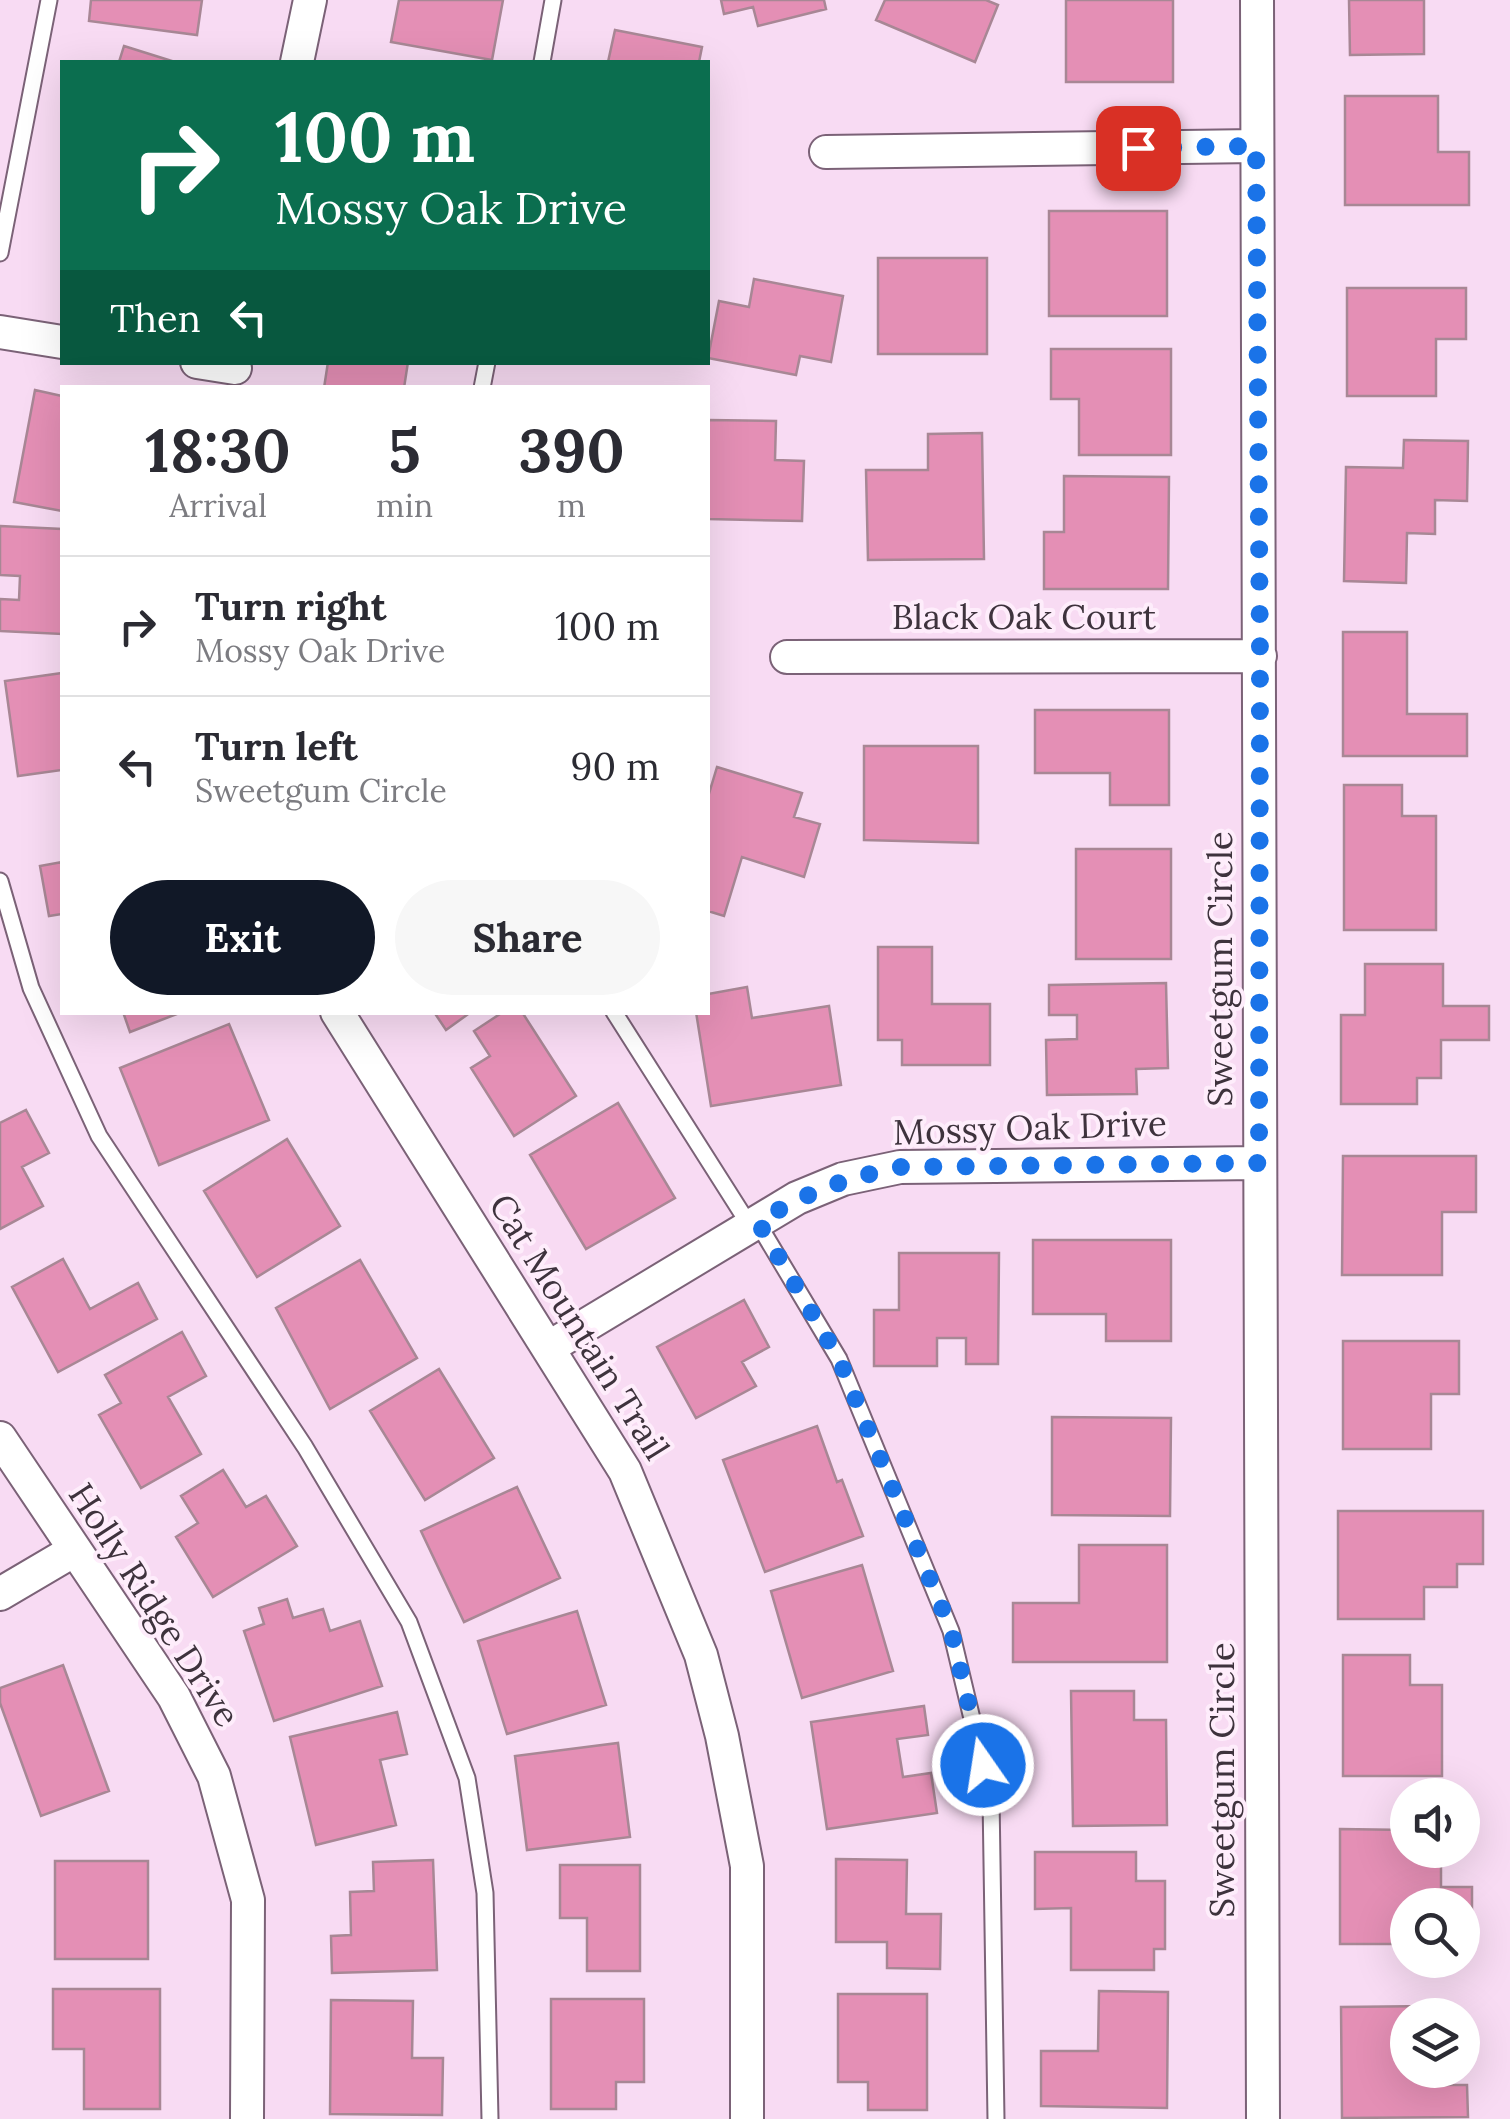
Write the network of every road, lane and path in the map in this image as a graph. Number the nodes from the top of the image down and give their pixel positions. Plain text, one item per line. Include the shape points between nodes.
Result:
1 (49, 0) edge
2 (310, 0) edge
3 (552, 0) edge
4 (1257, 0) edge
5 (297, 60) edge
6 (542, 60) edge
7 (1256, 146) junction
8 (826, 152) dead end
9 (0, 253) edge
10 (0, 332) edge
11 (60, 342) edge
12 (207, 365) edge
13 (234, 373) edge
14 (1260, 656) junction
15 (787, 657) dead end
16 (0, 880) edge
17 (339, 1015) edge
18 (616, 1015) edge
19 (1259, 1163) junction
20 (754, 1224) junction
21 (548, 1348) junction
22 (0, 1438) edge
23 (73, 1551) junction
24 (0, 1594) edge
25 (247, 2119) edge
26 (490, 2119) edge
27 (747, 2119) edge
28 (996, 2119) edge
29 (1263, 2119) edge

1 - 9 lane
2 - 5 street
3 - 6 lane
4 - 7 street, Sweetgum Circle
7 - 8 street
7 - 14 street, Sweetgum Circle
10 - 11 street
12 - 13 street
14 - 15 street, Black Oak Court
14 - 19 street, Sweetgum Circle
16 - 26 lane via 31,988 99,1136 305,1447 409,1622 470,1797 485,1894
17 - 21 street, Cat Mountain Trail
18 - 20 lane
19 - 20 street, Mossy Oak Drive via 900,1167 843,1179
19 - 29 street, Sweetgum Circle
20 - 21 street, Mossy Oak Drive
20 - 28 lane via 839,1359 951,1630 991,1798
21 - 27 street, Cat Mountain Trail via 625,1471 701,1654 747,1866
22 - 23 street, Holly Ridge Drive
23 - 24 street
23 - 25 street, Holly Ridge Drive via 174,1697 214,1776 248,1900

